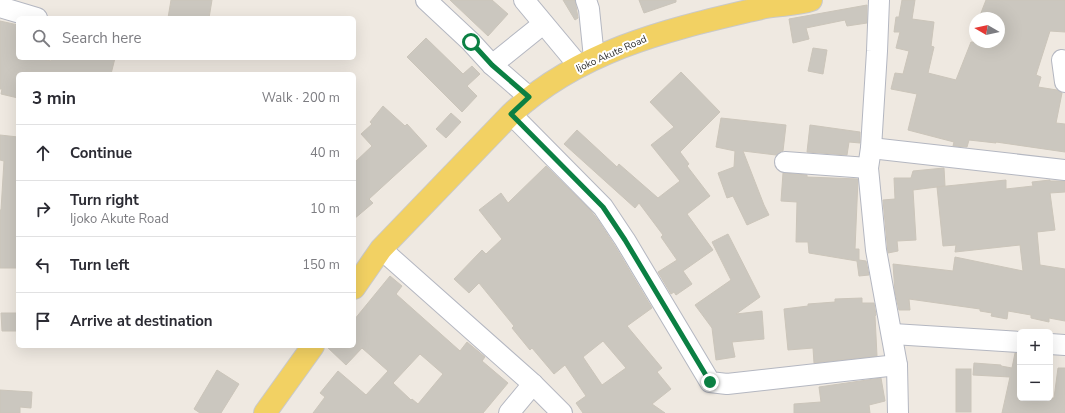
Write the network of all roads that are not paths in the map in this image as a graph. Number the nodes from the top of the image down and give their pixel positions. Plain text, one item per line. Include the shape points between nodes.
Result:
1 (426, 0) edge
2 (524, 0) edge
3 (586, 0) edge
4 (811, 0) edge
5 (879, 0) edge
6 (0, 7) edge
7 (30, 16) edge
8 (543, 24) junction
9 (1062, 60) dead end
10 (587, 62) junction
11 (492, 65) junction
12 (1065, 82) edge
13 (529, 97) junction
14 (511, 114) junction
15 (870, 148) junction
16 (785, 162) dead end
17 (868, 168) junction
18 (1065, 170) edge
19 (381, 249) junction
20 (356, 285) edge
21 (893, 334) junction
22 (1017, 342) edge
23 (1053, 344) edge
24 (1065, 345) edge
25 (312, 348) edge
26 (898, 365) junction
27 (533, 384) junction
28 (265, 413) edge
29 (509, 413) edge
30 (562, 413) edge
31 (898, 413) edge

1 - 11 street
2 - 8 street
3 - 10 street via 589,9
4 - 10 main road, Ijoko Akute Road via 692,24 644,38
5 - 15 street
6 - 7 street
8 - 10 street
8 - 11 street
9 - 12 street
10 - 13 main road, Ijoko Akute Road
11 - 13 street
13 - 14 main road, Ijoko Akute Road
14 - 19 main road, Ijoko Akute Road
14 - 26 street via 603,207 710,382 727,384
15 - 17 street
15 - 18 street
16 - 17 street
17 - 21 street via 876,250
19 - 20 main road, Ijoko Akute Road
19 - 27 street
21 - 22 street
21 - 26 street
23 - 24 street
25 - 28 main road
26 - 31 street
27 - 29 street
27 - 30 street

